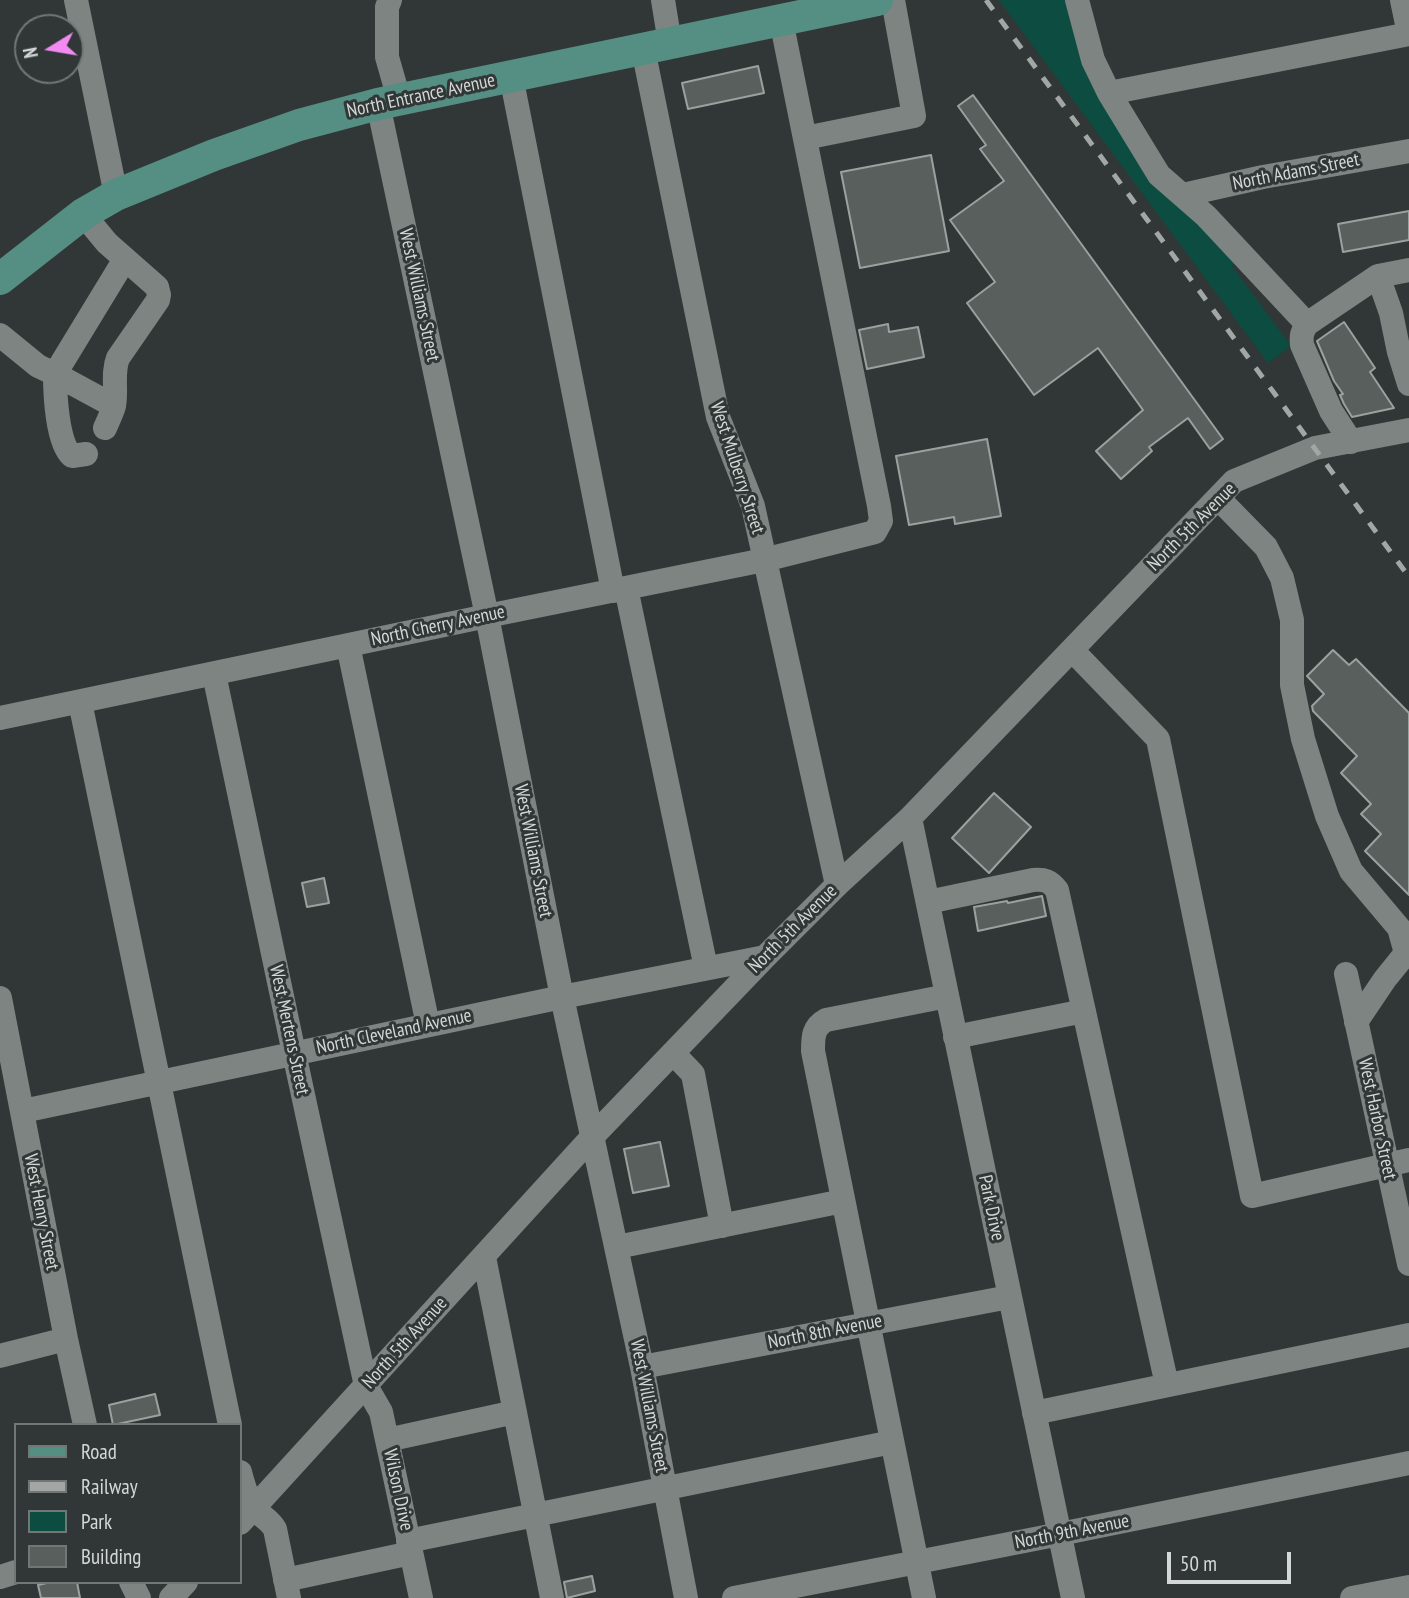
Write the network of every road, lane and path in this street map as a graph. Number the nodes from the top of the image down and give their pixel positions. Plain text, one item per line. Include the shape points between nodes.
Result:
1 (76, 0) edge
2 (390, 0) edge
3 (663, 0) edge
4 (877, 0) edge
5 (893, 0) edge
6 (1077, 0) edge
7 (1402, 0) edge
8 (781, 20) junction
9 (1409, 34) edge
10 (657, 46) junction
11 (511, 76) junction
12 (1109, 93) junction
13 (389, 102) junction
14 (805, 138) junction
15 (1409, 150) edge
16 (116, 195) junction
17 (1183, 195) junction
18 (83, 214) junction
19 (125, 259) junction
20 (1409, 270) edge
21 (1378, 276) junction
22 (0, 279) edge
23 (1307, 324) junction
24 (0, 335) edge
25 (10, 353) edge
26 (55, 374) junction
27 (1409, 384) edge
28 (1409, 430) edge
29 (1351, 442) junction
30 (86, 454) dead end
31 (1218, 498) junction
32 (764, 560) junction
33 (620, 589) junction
34 (487, 616) junction
35 (348, 645) junction
36 (1072, 650) junction
37 (215, 674) junction
38 (80, 702) junction
39 (0, 718) edge
40 (910, 818) junction
41 (837, 885) junction
42 (928, 902) junction
43 (765, 957) junction
44 (706, 968) junction
45 (1346, 974) dead end
46 (947, 996) junction
47 (562, 997) junction
48 (1, 1005) edge
49 (1084, 1011) junction
50 (1356, 1022) junction
51 (428, 1025) junction
52 (956, 1037) junction
53 (294, 1053) junction
54 (673, 1053) junction
55 (5, 1054) edge
56 (160, 1082) junction
57 (23, 1111) junction
58 (593, 1136) junction
59 (1398, 1163) edge
60 (844, 1201) junction
61 (722, 1226) junction
62 (617, 1247) junction
63 (484, 1257) junction
64 (1409, 1264) edge
65 (1009, 1297) junction
66 (868, 1324) junction
67 (1409, 1335) edge
68 (65, 1339) junction
69 (0, 1356) edge
70 (642, 1367) junction
71 (1167, 1385) junction
72 (366, 1386) junction
73 (515, 1412) junction
74 (1034, 1413) junction
75 (85, 1423) edge
76 (230, 1423) edge
77 (387, 1440) junction
78 (892, 1442) junction
79 (1409, 1463) edge
80 (242, 1478) edge
81 (665, 1488) junction
82 (535, 1515) junction
83 (247, 1516) edge
84 (1060, 1534) junction
85 (410, 1547) junction
86 (916, 1562) junction
87 (184, 1584) edge
88 (1409, 1587) edge
89 (287, 1589) edge
90 (171, 1598) edge
91 (421, 1598) edge
92 (552, 1598) edge
93 (686, 1598) edge
94 (734, 1598) edge
95 (924, 1598) edge
96 (1073, 1598) edge
97 (1352, 1598) edge

1 - 16 street
2 - 13 street, West Williams Street
3 - 10 street, West Mulberry Street
4 - 8 main road, North Entrance Avenue
5 - 14 street via 914,116
6 - 12 street via 1093,60
7 - 9 street
8 - 10 main road, North Entrance Avenue
8 - 14 street
9 - 12 street
10 - 11 main road, North Entrance Avenue
10 - 32 street, West Mulberry Street via 718,417 753,506
11 - 13 main road, North Entrance Avenue
11 - 33 street
12 - 17 street via 1159,175
13 - 16 main road, North Entrance Avenue via 287,129
13 - 34 street, West Williams Street
14 - 32 street, North Cherry Avenue via 881,521 875,531
15 - 17 street, North Adams Street
16 - 18 main road, North Entrance Avenue
17 - 23 street
18 - 19 street
18 - 22 main road, North Entrance Avenue
19 - 26 street
19 - 26 street via 159,295 114,367 110,417
20 - 21 street
21 - 23 street
21 - 27 street
23 - 29 street via 1302,345 1331,411
24 - 25 street
25 - 26 street
26 - 30 street via 55,405 65,449 72,456
28 - 29 street, North 5th Avenue
29 - 31 street, North 5th Avenue via 1315,448 1234,481
31 - 36 street, North 5th Avenue
31 - 50 street via 1266,547 1282,578 1292,620 1292,685 1327,816 1351,871 1399,928 1406,953
32 - 33 street, North Cherry Avenue
32 - 41 street, West Mulberry Street
33 - 34 street, North Cherry Avenue
33 - 44 street
34 - 35 street, North Cherry Avenue
34 - 47 street, West Williams Street
35 - 37 street, North Cherry Avenue
35 - 51 street
36 - 40 street, North 5th Avenue
36 - 59 street via 1158,739 1252,1196
37 - 38 street, North Cherry Avenue
37 - 53 street, West Mertens Street
38 - 39 street, North Cherry Avenue
38 - 56 street
40 - 41 street, North 5th Avenue
40 - 42 street, Park Drive
41 - 43 street, North 5th Avenue
42 - 46 street, Park Drive
42 - 49 street via 1033,880 1051,882 1057,890
43 - 44 street, North Cleveland Avenue
43 - 54 street, North 5th Avenue
44 - 47 street, North Cleveland Avenue
45 - 50 street, West Harbor Street
46 - 52 street, Park Drive
46 - 60 street via 818,1024 813,1051
47 - 51 street, North Cleveland Avenue
47 - 58 street, West Williams Street
48 - 55 street, West Henry Street
49 - 52 street
49 - 71 street
50 - 59 street, West Harbor Street
51 - 53 street, North Cleveland Avenue
52 - 65 street, Park Drive
53 - 56 street, North Cleveland Avenue
53 - 72 street, West Mertens Street
54 - 58 street, North 5th Avenue
54 - 61 street via 692,1074
55 - 57 street, West Henry Street
56 - 57 street, North Cleveland Avenue
56 - 76 street
57 - 68 street, West Henry Street
58 - 62 street, West Williams Street
58 - 63 street, North 5th Avenue
59 - 64 street, West Harbor Street
60 - 61 street
60 - 66 street
61 - 62 street
62 - 70 street, West Williams Street
63 - 72 street, North 5th Avenue
63 - 73 street
65 - 66 street, North 8th Avenue
65 - 74 street, Park Drive
66 - 70 street, North 8th Avenue
66 - 78 street
67 - 71 street
68 - 69 street
68 - 75 street, West Henry Street
70 - 81 street, West Williams Street
71 - 74 street
72 - 77 street, Wilson Drive via 381,1412
72 - 83 street, North 5th Avenue
73 - 77 street
73 - 82 street
74 - 84 street, Park Drive
77 - 85 street, Wilson Drive
78 - 81 street
78 - 86 street
79 - 84 street, North 9th Avenue
80 - 83 street
81 - 82 street
81 - 93 street, West Williams Street
82 - 85 street
82 - 92 street
83 - 89 street via 271,1522 275,1529
84 - 86 street, North 9th Avenue
84 - 96 street, Park Drive
85 - 89 street
85 - 91 street, Wilson Drive
86 - 94 street, North 9th Avenue
86 - 95 street
87 - 90 street
88 - 97 street

